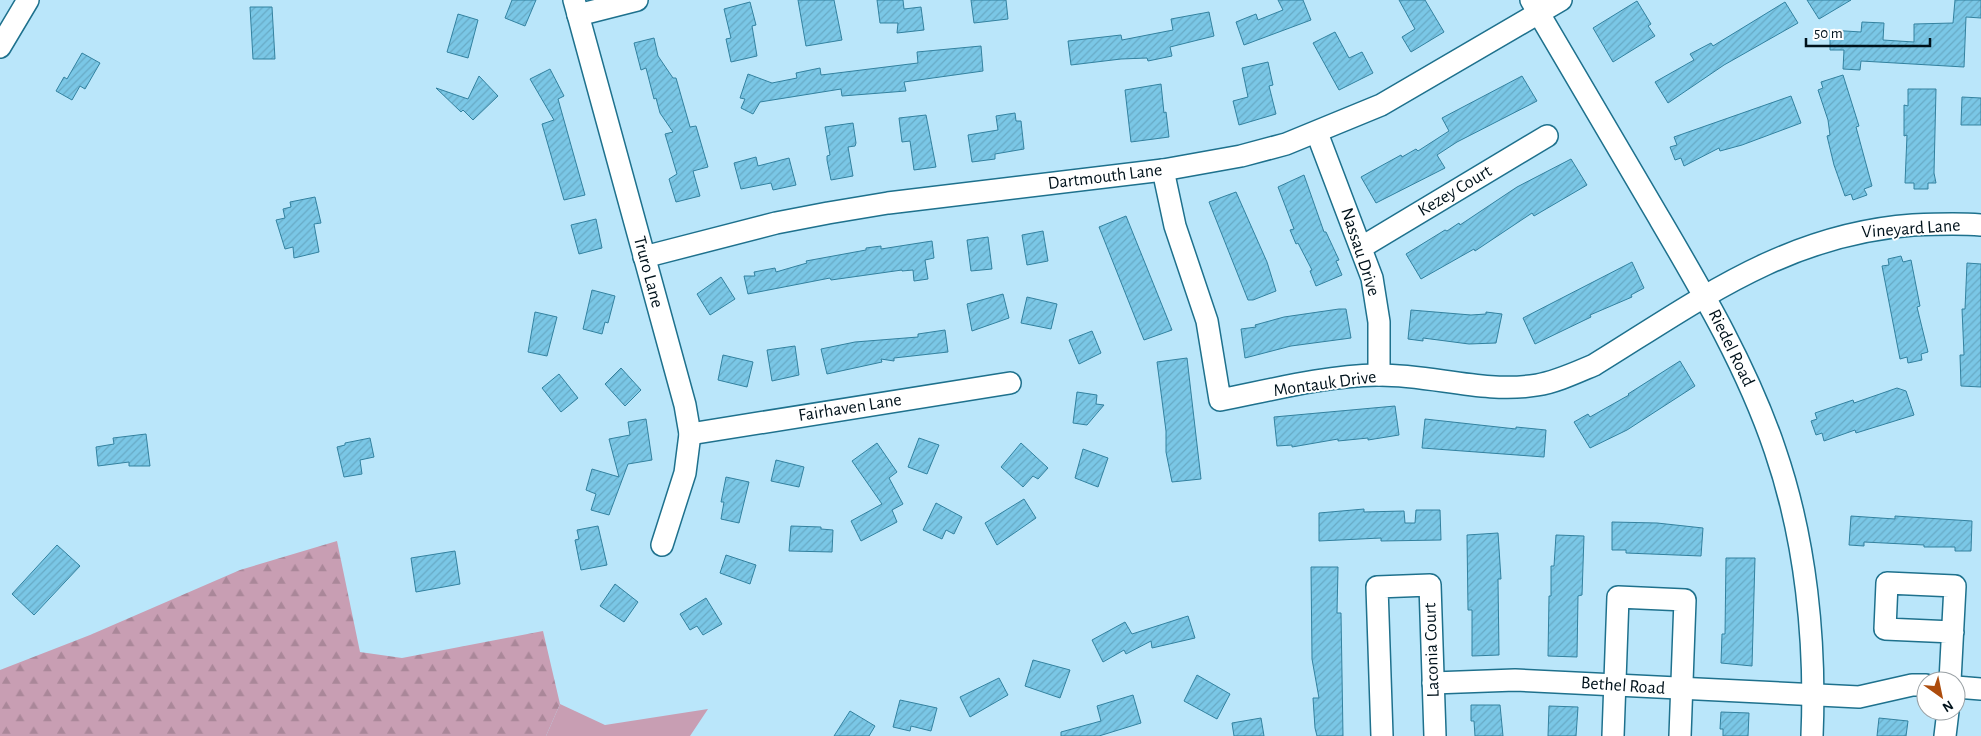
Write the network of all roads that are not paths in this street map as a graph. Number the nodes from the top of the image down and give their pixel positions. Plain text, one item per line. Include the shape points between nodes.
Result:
1 (28, 0) edge
2 (637, 0) edge
3 (1560, 0) edge
4 (1535, 6) edge
5 (576, 8) edge
6 (0, 47) edge
7 (1317, 133) junction
8 (1548, 136) dead end
9 (1163, 170) junction
10 (1981, 225) edge
11 (1362, 246) junction
12 (644, 257) junction
13 (1705, 297) junction
14 (1378, 375) junction
15 (1010, 383) dead end
16 (690, 434) junction
17 (662, 545) dead end
18 (1953, 632) dead end
19 (1951, 671) edge
20 (1433, 683) junction
21 (1615, 685) junction
22 (1916, 685) edge
23 (1966, 687) edge
24 (1682, 689) junction
25 (1981, 689) edge
26 (1814, 695) junction
27 (1947, 721) edge
28 (1382, 736) edge
29 (1435, 736) edge
30 (1613, 736) edge
31 (1680, 736) edge
32 (1812, 736) edge
33 (1945, 736) edge

1 - 6 street
2 - 5 street
3 - 4 street, Dartmouth Lane
4 - 7 street, Dartmouth Lane via 1381,105
4 - 13 street, Riedel Road
5 - 12 street, Truro Lane
7 - 9 street, Dartmouth Lane via 1241,156
7 - 11 street, Nassau Drive
8 - 11 street, Kezey Court
9 - 12 street, Dartmouth Lane via 828,213
9 - 14 street, Montauk Drive via 1175,226 1207,321 1220,400 1328,380
10 - 13 street, Vineyard Lane via 1929,224 1854,232 1788,253
11 - 14 street, Nassau Drive via 1377,300
12 - 16 street, Truro Lane
13 - 14 street, Montauk Drive via 1594,365 1537,385 1488,386
13 - 26 street, Riedel Road via 1758,404 1789,495 1800,546 1809,616
15 - 16 street, Fairhaven Lane
16 - 17 street, Truro Lane via 683,481
18 - 19 street
20 - 21 street, Bethel Road via 1515,680
20 - 28 street, Laconia Court via 1430,585 1377,587
20 - 29 street, Laconia Court
21 - 24 street, Bethel Road
21 - 24 street via 1618,597 1685,600
21 - 30 street
22 - 26 street, Bethel Road via 1859,697
23 - 25 street
24 - 26 street, Bethel Road
24 - 31 street
26 - 32 street, Riedel Road
27 - 33 street

